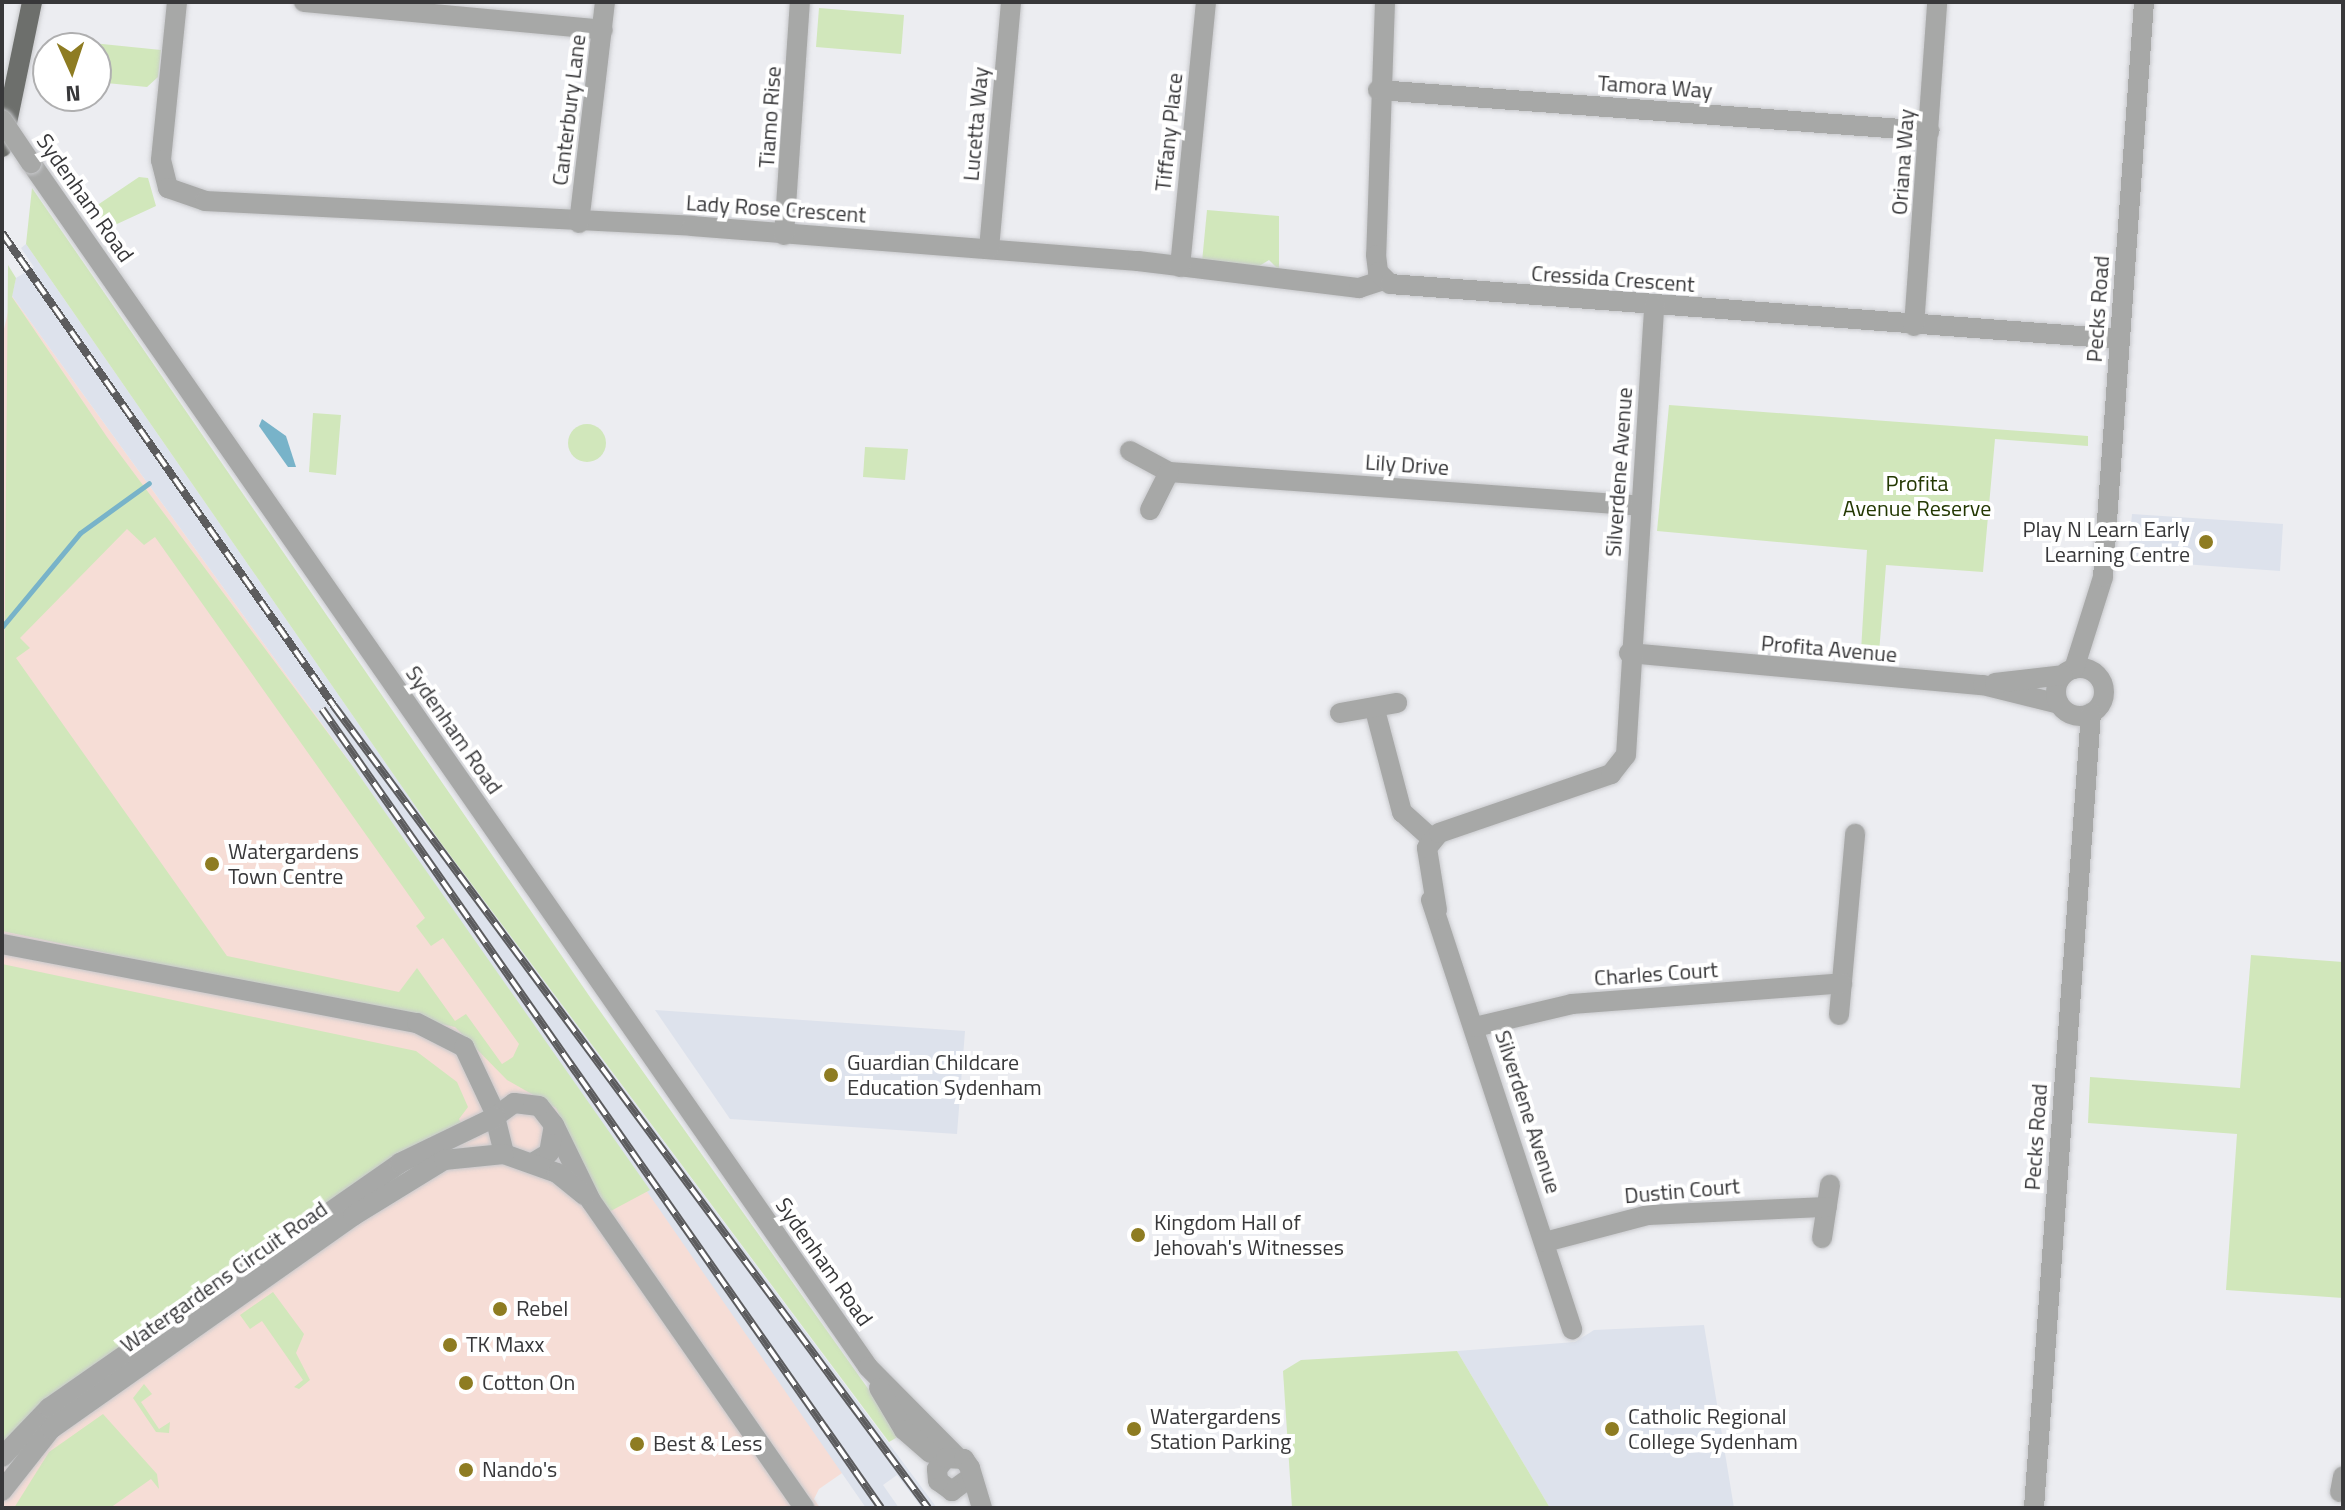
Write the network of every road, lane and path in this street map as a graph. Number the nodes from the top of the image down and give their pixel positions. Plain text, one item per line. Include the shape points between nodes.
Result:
1 (32, 2) edge
2 (177, 2) edge
3 (304, 2) edge
4 (605, 2) edge
5 (800, 2) edge
6 (1011, 2) edge
7 (1206, 2) edge
8 (1385, 2) edge
9 (1937, 2) edge
10 (2144, 2) edge
11 (603, 30) junction
12 (1378, 90) junction
13 (2, 120) edge
14 (1929, 131) junction
15 (2, 147) edge
16 (579, 223) junction
17 (784, 235) junction
18 (989, 249) junction
19 (1180, 267) junction
20 (1380, 276) junction
21 (1654, 306) junction
22 (1914, 326) junction
23 (2120, 339) junction
24 (1130, 451) dead end
25 (1169, 472) junction
26 (1641, 506) junction
27 (1150, 510) dead end
28 (2095, 619) junction
29 (1629, 658) junction
30 (2068, 672) junction
31 (2097, 675) junction
32 (1983, 685) junction
33 (1397, 703) dead end
34 (2063, 708) junction
35 (1375, 710) junction
36 (1340, 713) dead end
37 (2091, 713) junction
38 (2085, 769) junction
39 (1855, 834) dead end
40 (1428, 836) junction
41 (4, 943) edge
42 (1842, 983) junction
43 (1839, 1015) dead end
44 (1475, 1027) junction
45 (469, 1056) junction
46 (531, 1102) junction
47 (496, 1116) junction
48 (554, 1125) junction
49 (504, 1154) junction
50 (534, 1162) junction
51 (1830, 1185) dead end
52 (591, 1201) junction
53 (1827, 1207) junction
54 (1822, 1238) dead end
55 (1545, 1242) junction
56 (1572, 1329) dead end
57 (868, 1367) junction
58 (956, 1456) junction
59 (2, 1457) edge
60 (937, 1469) junction
61 (971, 1477) junction
62 (2, 1491) edge
63 (952, 1491) junction
64 (804, 1508) edge
65 (968, 1508) edge
66 (982, 1508) edge
67 (2034, 1508) edge

1 - 15 main road
2 - 16 street, Lady Rose Crescent via 161,150 168,188 205,201
3 - 11 street
4 - 11 street, Canterbury Lane
5 - 17 street, Tiamo Rise
6 - 18 street, Lucetta Way
7 - 19 street, Tiffany Place
8 - 12 street
9 - 14 street, Oriana Way
10 - 23 street, Pecks Road
11 - 16 street, Canterbury Lane
12 - 14 street, Tamora Way
12 - 20 street
13 - 57 street, Sydenham Road, bridge
14 - 22 street, Oriana Way
16 - 17 street, Lady Rose Crescent
17 - 18 street, Lady Rose Crescent
18 - 19 street, Lady Rose Crescent
19 - 20 street, Lady Rose Crescent via 1342,284
20 - 21 street, Cressida Crescent via 1405,288
21 - 22 street, Cressida Crescent
21 - 26 street, Silverdene Avenue
22 - 23 street, Cressida Crescent
23 - 28 street, Pecks Road
24 - 25 street, Lily Drive
25 - 26 street, Lily Drive
25 - 27 street
26 - 29 street, Silverdene Avenue
28 - 30 street, Pecks Road
28 - 31 street, Pecks Road
29 - 32 street, Profita Avenue
29 - 40 street, Silverdene Avenue via 1610,762 1560,788 1435,824
30 - 31 street
30 - 32 street, Profita Avenue
30 - 34 street, Pecks Road
31 - 37 street, Pecks Road via 2103,698
32 - 34 street, Profita Avenue
33 - 35 street
34 - 37 street, Profita Avenue
34 - 38 street, Pecks Road
35 - 36 street
35 - 40 street via 1402,812
37 - 38 street, Pecks Road
38 - 67 street, Pecks Road
39 - 42 street
40 - 44 street, Silverdene Avenue via 1418,864
41 - 45 street via 417,1023 451,1037
42 - 43 street
42 - 44 street, Charles Court via 1572,1004
44 - 55 street, Silverdene Avenue
45 - 46 street
45 - 47 street
46 - 47 street
46 - 48 street
47 - 49 street
47 - 59 street, Watergardens Circuit Road via 400,1163 49,1408
48 - 50 street via 549,1153
48 - 52 street
49 - 50 street
49 - 62 street, Watergardens Circuit Road via 444,1160 353,1216 51,1429
50 - 52 street
51 - 53 street
52 - 64 street
53 - 54 street
53 - 55 street, Dustin Court via 1648,1215
55 - 56 street, Silverdene Avenue
57 - 58 street, Sydenham Road
57 - 60 street, Sydenham Road via 893,1414 927,1448
58 - 60 street
58 - 61 street via 968,1463
60 - 63 street via 938,1481
61 - 63 street
61 - 66 street
63 - 65 street

